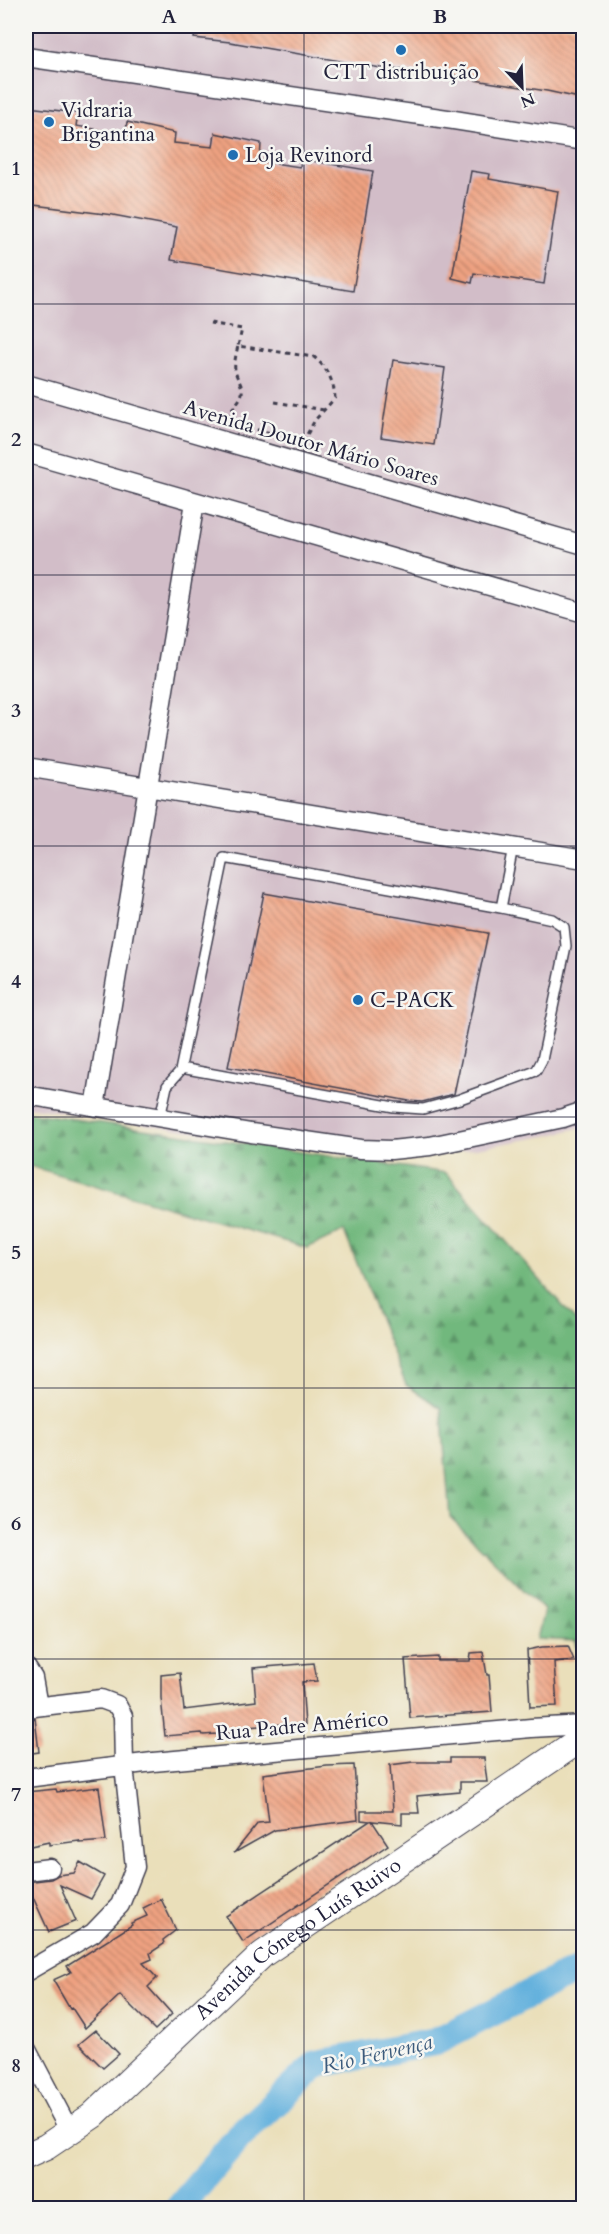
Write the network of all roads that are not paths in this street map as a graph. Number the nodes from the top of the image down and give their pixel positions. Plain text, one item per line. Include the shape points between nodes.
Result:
1 (26, 57) edge
2 (584, 141) edge
3 (26, 384) edge
4 (26, 453) edge
5 (195, 502) junction
6 (584, 545) edge
7 (584, 613) edge
8 (26, 767) edge
9 (147, 787) junction
10 (513, 847) junction
11 (584, 859) edge
12 (501, 908) junction
13 (181, 1068) junction
14 (26, 1095) edge
15 (94, 1107) junction
16 (584, 1111) edge
17 (160, 1118) junction
18 (26, 1667) edge
19 (32, 1707) edge
20 (584, 1725) edge
21 (584, 1737) edge
22 (124, 1766) junction
23 (26, 1778) edge
24 (50, 1868) dead end
25 (26, 1871) edge
26 (26, 1972) edge
27 (26, 2048) edge
28 (70, 2132) junction
29 (26, 2156) edge

1 - 2 street
3 - 6 street, Avenida Doutor Mário Soares
4 - 5 street
5 - 7 street
5 - 9 street
8 - 9 street
9 - 10 street
9 - 15 street
10 - 11 street
10 - 12 lane
12 - 13 lane via 224,858
12 - 13 lane via 552,919 564,927 566,946 542,1060 536,1071 423,1109
13 - 17 lane via 167,1086
14 - 15 street
15 - 17 street
16 - 17 street via 430,1146 391,1150 361,1149
18 - 19 street via 33,1678
19 - 22 street via 101,1699 117,1705 123,1716
20 - 22 street, Rua Padre Américo
21 - 28 street, Avenida Cónego Luís Ruivo via 263,1954
22 - 23 street, Rua Padre Américo
22 - 26 street via 135,1868 120,1905 93,1933
24 - 25 street
27 - 28 street
28 - 29 street, Avenida Cónego Luís Ruivo

